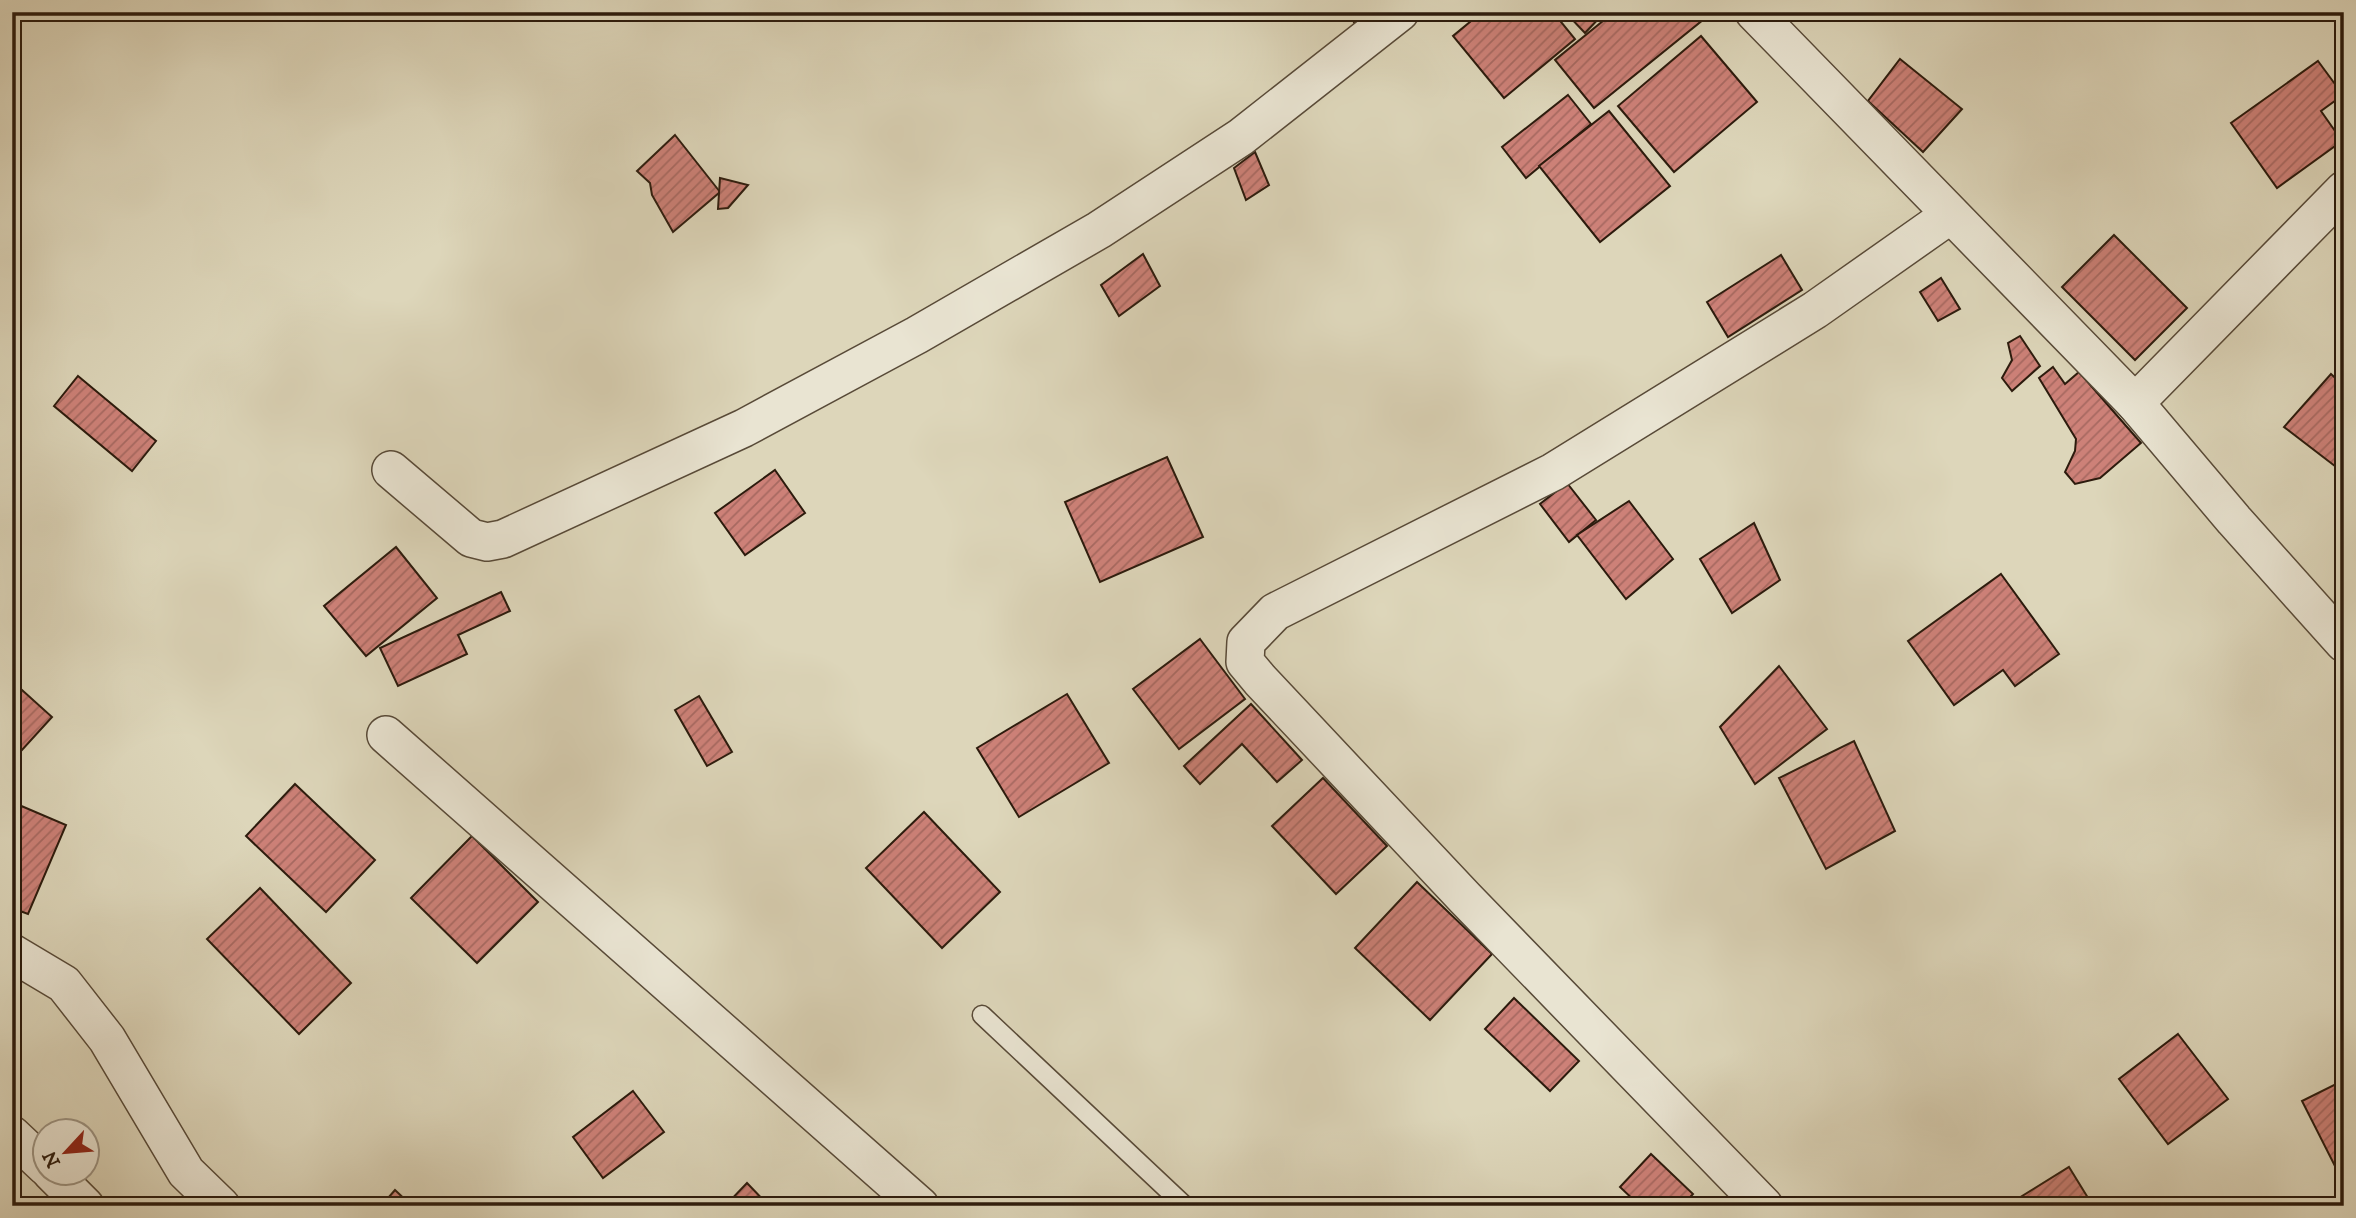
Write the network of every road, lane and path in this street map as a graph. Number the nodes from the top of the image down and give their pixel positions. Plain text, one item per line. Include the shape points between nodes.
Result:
1 (1400, 12) edge
2 (1754, 12) edge
3 (2344, 190) edge
4 (1950, 215) junction
5 (2135, 403) junction
6 (391, 470) dead end
7 (2344, 643) edge
8 (386, 735) dead end
9 (12, 953) edge
10 (982, 1015) dead end
11 (12, 1135) edge
12 (32, 1154) edge
13 (65, 1186) edge
14 (85, 1206) edge
15 (221, 1206) edge
16 (920, 1206) edge
17 (1185, 1206) edge
18 (1764, 1206) edge

1 - 6 street via 1241,136 1099,230 744,428 503,539 486,542 471,538
2 - 4 street
3 - 5 street
4 - 5 street
4 - 18 street via 1815,310 1553,472 1275,612 1246,642 1245,662 1260,680
5 - 7 street
8 - 16 street
9 - 15 street via 64,984 107,1039 186,1172
10 - 17 lane
11 - 12 street
13 - 14 street

